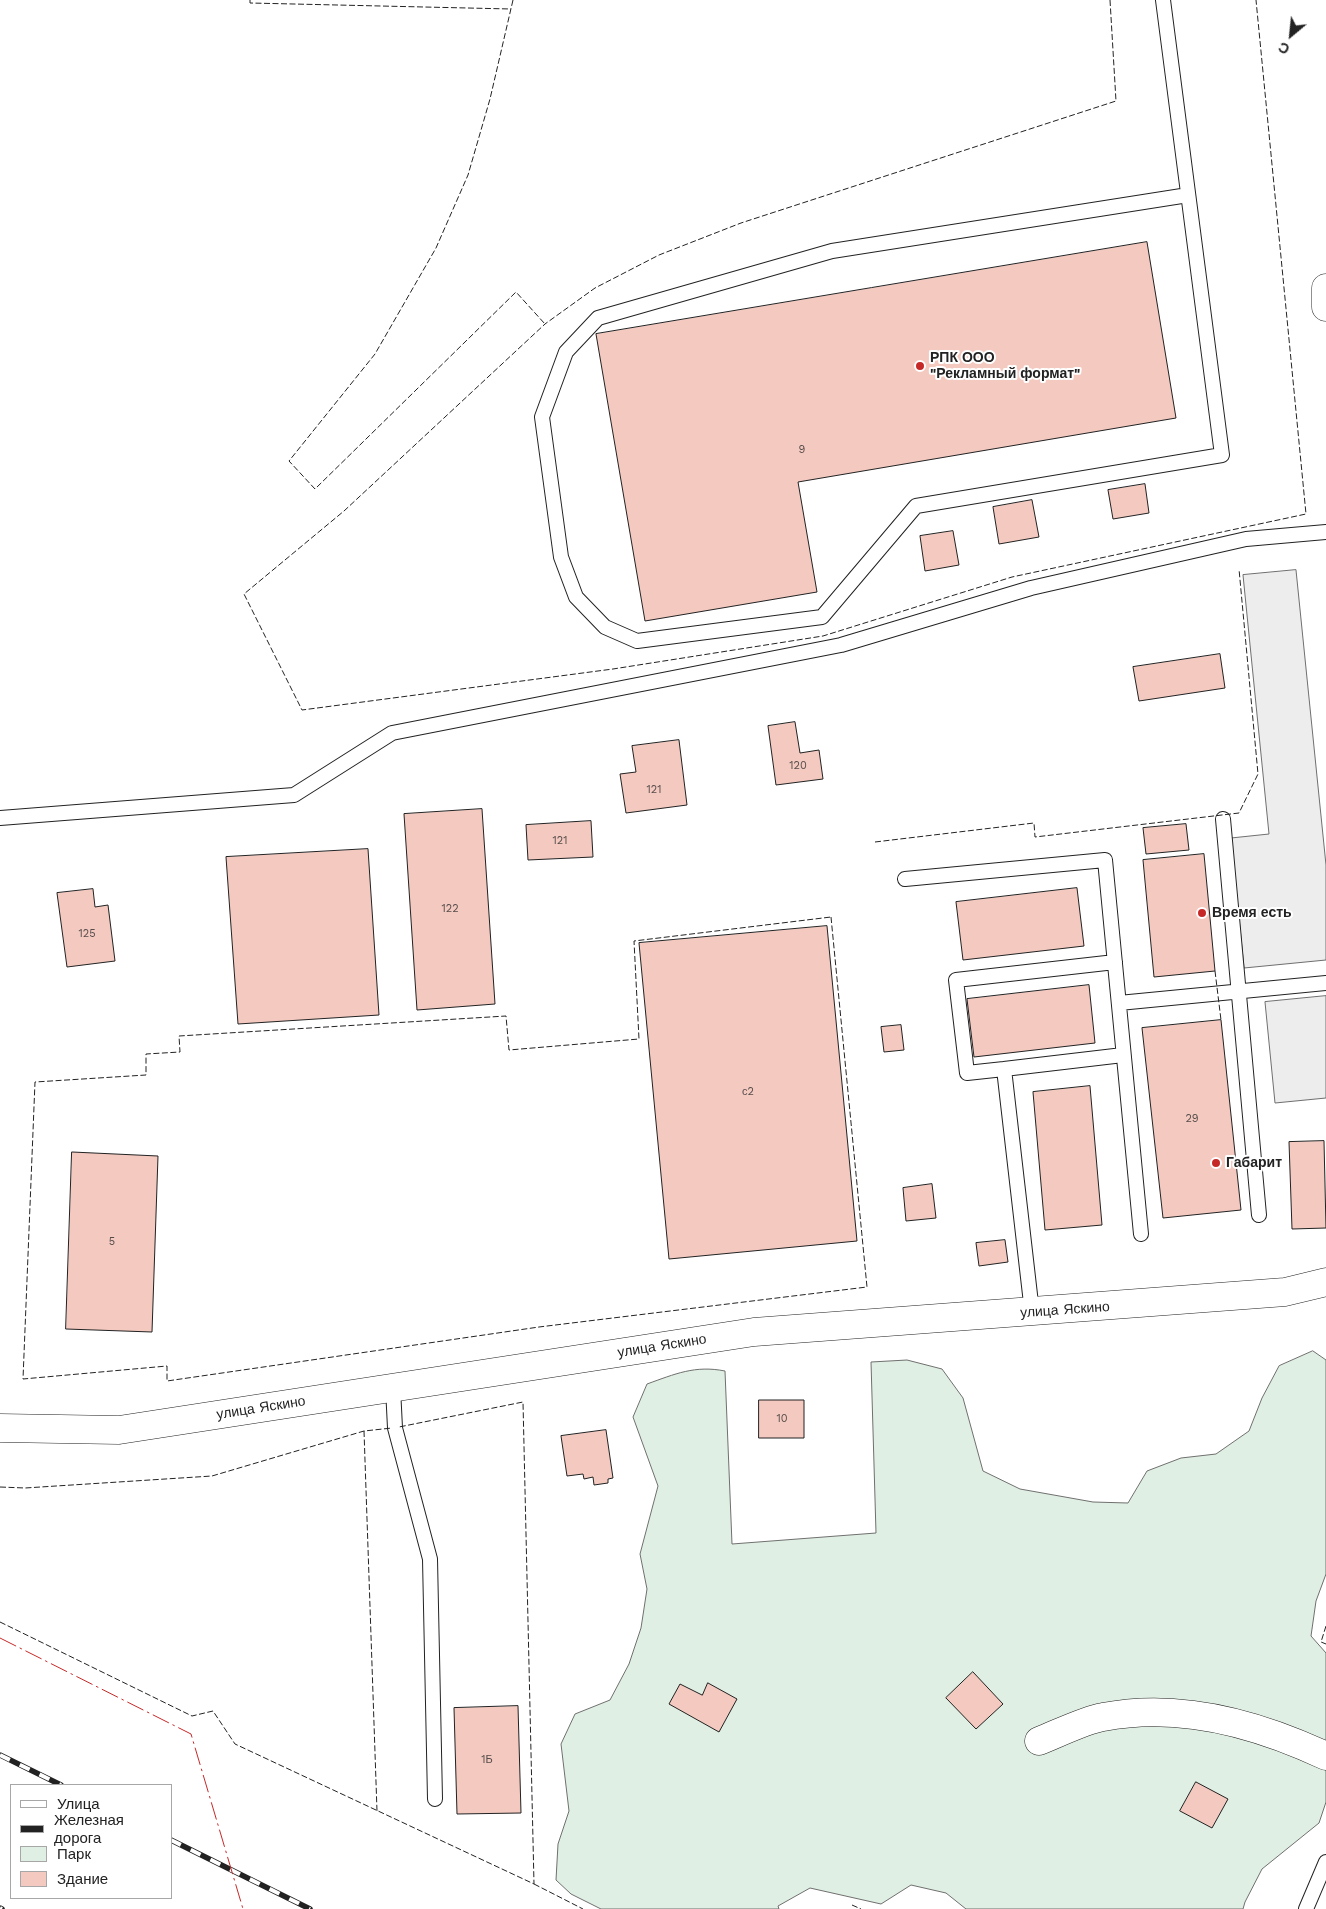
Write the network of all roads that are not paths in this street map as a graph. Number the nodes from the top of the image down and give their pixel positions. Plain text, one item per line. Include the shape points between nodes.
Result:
1 (1163, 0) edge
2 (1188, 195) junction
3 (1326, 288) edge
4 (1326, 307) edge
5 (1326, 532) edge
6 (0, 818) edge
7 (1223, 819) dead end
8 (905, 879) dead end
9 (1115, 962) junction
10 (1326, 984) edge
11 (1239, 992) junction
12 (1119, 1002) junction
13 (1123, 1055) junction
14 (1004, 1069) junction
15 (1259, 1215) dead end
16 (1140, 1234) dead end
17 (1326, 1282) edge
18 (1032, 1312) junction
19 (393, 1388) junction
20 (0, 1428) edge
21 (1039, 1741) dead end
22 (1326, 1756) edge
23 (435, 1799) dead end
24 (1326, 1862) edge
25 (1306, 1909) edge

1 - 2 lane
2 - 2 lane via 1222,455 916,506 822,617 637,641 604,627 576,597 561,556 542,417 566,352 598,318 832,251
3 - 4 street
5 - 6 lane via 1246,539 1031,588 841,645 392,733 294,795
7 - 11 lane
8 - 9 lane via 1105,860
9 - 12 lane
9 - 14 lane via 956,980 967,1073
10 - 11 lane
11 - 12 lane
11 - 15 lane
12 - 13 lane
13 - 14 lane
13 - 16 lane
14 - 18 lane
17 - 18 street, улица Яскино via 1285,1292
18 - 19 street, улица Яскино via 754,1332
19 - 20 street, улица Яскино via 119,1430
19 - 23 lane via 395,1428 430,1559
21 - 22 street via 1102,1717 1159,1712 1234,1722 1293,1740
24 - 25 lane

